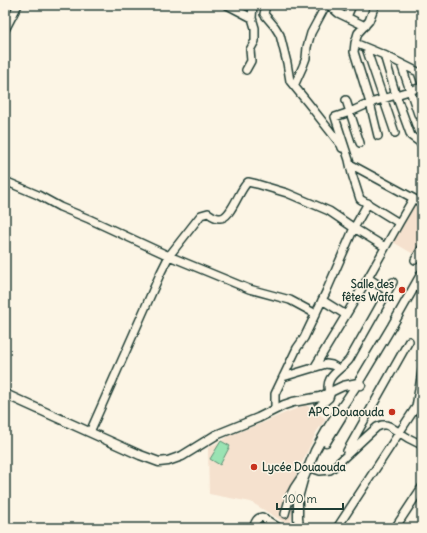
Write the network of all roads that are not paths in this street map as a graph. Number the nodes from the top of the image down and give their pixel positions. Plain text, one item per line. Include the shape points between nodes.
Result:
1 (18, 5) edge
2 (227, 5) edge
3 (253, 5) edge
4 (266, 5) edge
5 (328, 5) edge
6 (352, 5) edge
7 (376, 5) edge
8 (347, 17) junction
9 (252, 18) junction
10 (365, 26) junction
11 (5, 30) edge
12 (355, 43) junction
13 (366, 48) junction
14 (384, 55) junction
15 (401, 64) junction
16 (246, 70) dead end
17 (422, 84) edge
18 (294, 86) junction
19 (422, 87) edge
20 (409, 91) junction
21 (396, 95) junction
22 (383, 99) junction
23 (346, 100) dead end
24 (370, 103) junction
25 (350, 112) junction
26 (422, 113) edge
27 (395, 133) dead end
28 (378, 136) dead end
29 (360, 143) dead end
30 (422, 144) edge
31 (349, 162) junction
32 (5, 181) edge
33 (414, 199) junction
34 (422, 203) edge
35 (368, 204) junction
36 (399, 223) junction
37 (354, 228) junction
38 (385, 247) junction
39 (422, 248) edge
40 (169, 256) junction
41 (415, 260) dead end
42 (422, 273) edge
43 (368, 278) junction
44 (422, 281) edge
45 (393, 282) dead end
46 (388, 291) junction
47 (322, 300) junction
48 (316, 314) junction
49 (346, 315) junction
50 (409, 342) dead end
51 (314, 368) junction
52 (339, 369) junction
53 (422, 371) edge
54 (283, 377) junction
55 (359, 384) junction
56 (328, 393) junction
57 (5, 394) edge
58 (316, 408) dead end
59 (276, 410) junction
60 (90, 432) junction
61 (400, 433) junction
62 (422, 446) edge
63 (343, 458) junction
64 (310, 468) junction
65 (422, 487) edge
66 (285, 514) dead end
67 (253, 528) edge
68 (279, 528) edge
69 (299, 528) edge
70 (304, 528) edge
71 (337, 528) edge
72 (395, 528) edge

1 - 11 street
2 - 9 street
3 - 9 street
4 - 18 street via 264,14 280,35 290,81
5 - 8 street
5 - 18 street via 311,33 306,58
6 - 8 street
7 - 10 street
8 - 10 street
9 - 16 street via 255,28 254,41 250,50 251,61
10 - 12 street via 358,33
12 - 13 street
12 - 24 street via 354,52
13 - 14 street
13 - 22 street
14 - 15 street
14 - 21 street
15 - 17 street via 418,72
15 - 20 street
18 - 31 street via 341,145
19 - 20 street
20 - 21 street
20 - 26 street via 418,114
21 - 22 street
21 - 30 street via 412,136
22 - 24 street
22 - 27 street
23 - 25 street
24 - 25 street
24 - 28 street
25 - 29 street
25 - 31 street via 335,117
31 - 33 street
31 - 35 street via 360,199
32 - 40 street
33 - 34 street
33 - 36 street
35 - 36 street
35 - 37 street
36 - 38 street
37 - 38 street
37 - 40 street via 329,211 287,193 248,182 223,218 216,218 208,213 201,215
37 - 47 street
38 - 43 street
39 - 41 street
40 - 48 street via 249,289 290,300
40 - 60 street
42 - 55 main road
43 - 46 street
43 - 49 street
44 - 55 main road
45 - 46 street
46 - 52 street via 346,364
47 - 48 street
47 - 49 street
48 - 54 street
49 - 51 street
50 - 63 street
51 - 52 street via 326,364
51 - 54 street
52 - 56 street via 332,375
53 - 61 street via 416,408
54 - 59 street via 275,394
55 - 56 main road via 343,386
55 - 64 main road via 326,432 315,451
56 - 58 street via 329,398
56 - 59 main road via 293,402
57 - 60 main road
59 - 60 main road via 216,435 182,456 168,461 159,462 140,455
61 - 62 street
61 - 63 street via 386,425 377,427
61 - 71 street
63 - 64 street via 330,470
64 - 66 street via 294,488
64 - 69 main road via 303,480 298,498
64 - 70 main road via 303,498
65 - 72 street
67 - 68 street via 257,519 262,517

